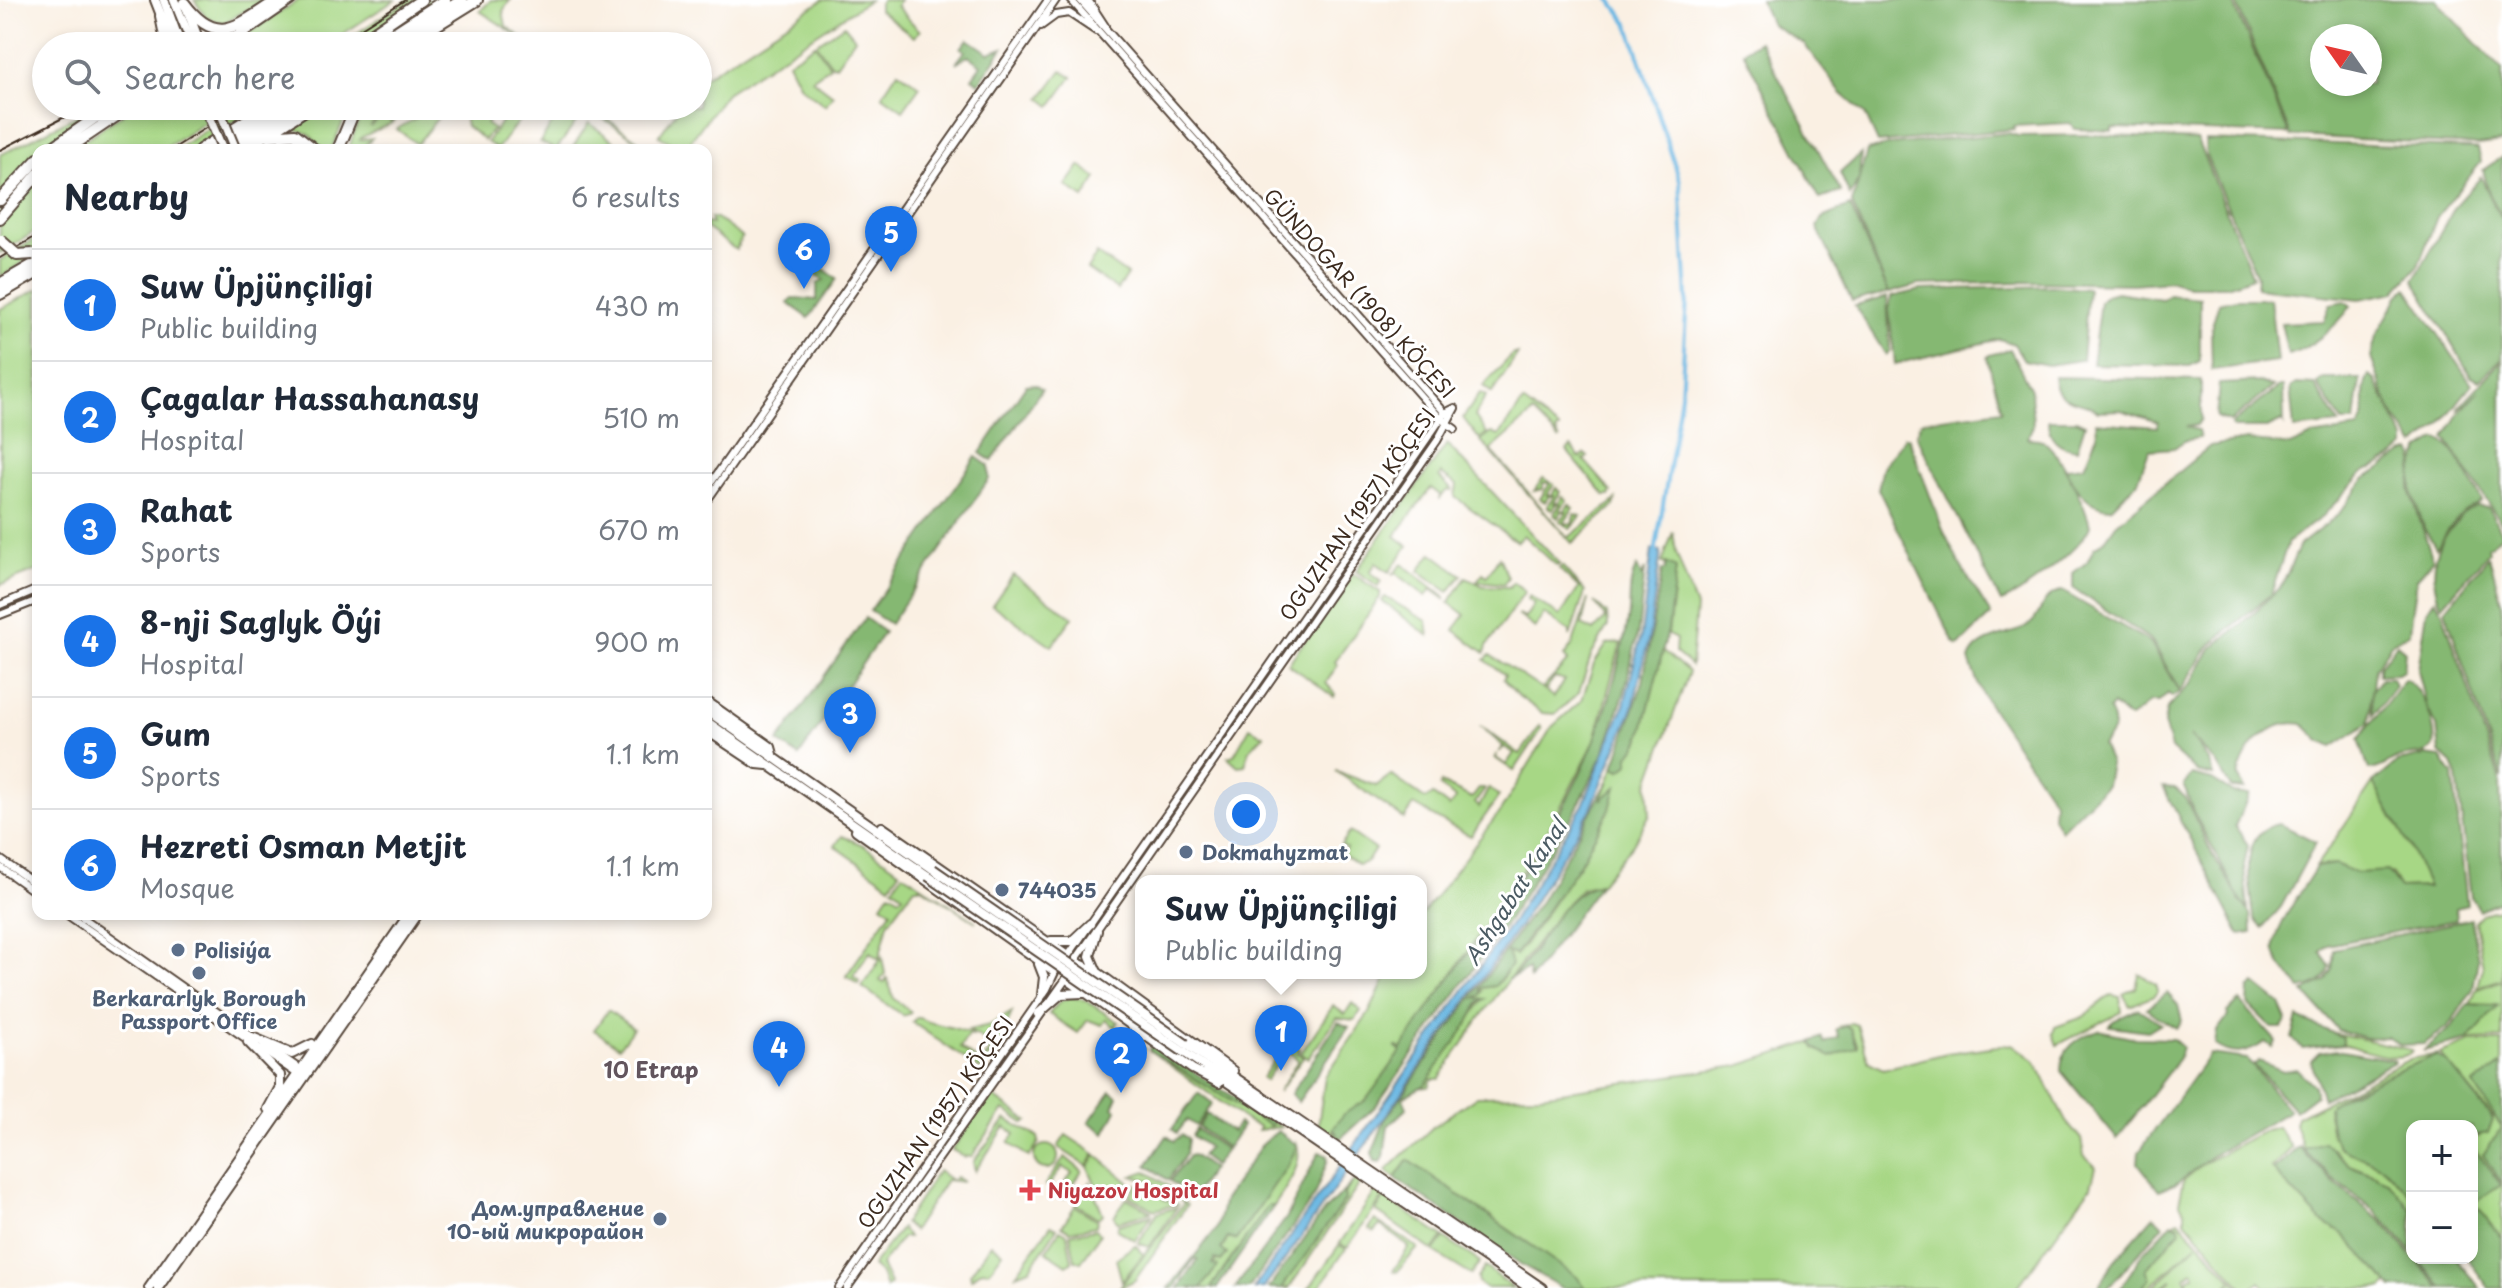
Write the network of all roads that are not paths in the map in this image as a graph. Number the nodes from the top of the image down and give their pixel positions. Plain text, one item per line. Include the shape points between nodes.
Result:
1 (155, 0) edge
2 (164, 0) edge
3 (278, 0) edge
4 (290, 0) edge
5 (445, 0) edge
6 (462, 0) edge
7 (477, 0) edge
8 (1041, 0) edge
9 (1048, 0) edge
10 (1056, 0) edge
11 (1071, 0) edge
12 (1080, 0) edge
13 (1088, 0) edge
14 (180, 1) edge
15 (418, 3) edge
16 (161, 16) junction
17 (1032, 28) junction
18 (164, 32) edge
19 (167, 32) edge
20 (176, 32) edge
21 (189, 32) edge
22 (194, 32) edge
23 (243, 32) edge
24 (375, 32) edge
25 (396, 32) edge
26 (412, 32) edge
27 (425, 32) edge
28 (1104, 32) junction
29 (92, 120) edge
30 (110, 120) edge
31 (210, 120) edge
32 (223, 120) edge
33 (247, 120) edge
34 (260, 120) edge
35 (277, 120) edge
36 (289, 120) edge
37 (350, 120) edge
38 (263, 137) junction
39 (58, 144) edge
40 (75, 144) edge
41 (209, 144) edge
42 (220, 144) edge
43 (223, 144) edge
44 (231, 144) edge
45 (242, 144) edge
46 (252, 144) edge
47 (308, 144) edge
48 (340, 144) edge
49 (32, 165) edge
50 (32, 181) edge
51 (0, 200) edge
52 (0, 218) edge
53 (0, 240) edge
54 (32, 256) edge
55 (32, 259) edge
56 (32, 276) edge
57 (32, 283) edge
58 (0, 284) edge
59 (0, 296) edge
60 (1443, 416) junction
61 (1449, 422) joint
62 (712, 481) edge
63 (712, 493) edge
64 (32, 592) edge
65 (32, 602) edge
66 (0, 605) edge
67 (0, 615) edge
68 (712, 705) edge
69 (712, 716) edge
70 (712, 723) edge
71 (722, 727) junction
72 (712, 734) edge
73 (773, 762) junction
74 (844, 812) junction
75 (0, 859) edge
76 (0, 867) edge
77 (32, 882) edge
78 (32, 890) edge
79 (75, 920) edge
80 (86, 920) edge
81 (405, 920) edge
82 (414, 920) edge
83 (1093, 928) junction
84 (1047, 940) junction
85 (1067, 955) junction
86 (1033, 958) junction
87 (1076, 962) junction
88 (1054, 971) junction
89 (1097, 972) junction
90 (1066, 979) junction
91 (1083, 993) junction
92 (1042, 995) junction
93 (343, 1007) junction
94 (1038, 1014) junction
95 (250, 1039) junction
96 (1184, 1047) junction
97 (301, 1074) junction
98 (1251, 1088) junction
99 (1248, 1099) junction
100 (256, 1135) junction
101 (1337, 1151) junction
102 (1359, 1166) junction
103 (149, 1288) edge
104 (158, 1288) edge
105 (839, 1288) edge
106 (847, 1288) edge
107 (1529, 1288) edge
108 (1542, 1288) edge

1 - 16 main road
2 - 20 main road
3 - 14 highway via 223,30 202,24
4 - 23 highway
5 - 25 highway
6 - 26 highway
7 - 27 highway
8 - 17 main road
9 - 17 main road
10 - 17 main road
11 - 28 main road, GÜNDOGAR (1908) KÖÇESI
12 - 28 main road, GÜNDOGAR (1908) KÖÇESI
13 - 28 main road via 1103,17
14 - 21 main road
14 - 22 main road
15 - 24 highway
16 - 18 highway
16 - 19 main road
17 - 28 main road via 1066,13
17 - 62 main road
17 - 63 main road
28 - 60 main road, GÜNDOGAR (1908) KÖÇESI
29 - 39 highway
30 - 40 highway
31 - 42 main road, bridge
32 - 44 main road, bridge
33 - 41 highway
34 - 43 highway
35 - 45 highway
36 - 38 highway
37 - 48 highway
38 - 46 highway
38 - 47 highway via 295,134
49 - 51 highway
50 - 52 highway
53 - 54 highway, bridge via 17,255
55 - 58 highway
56 - 59 highway
57 - 59 highway
60 - 61 main road, GÜNDOGAR (1908) KÖÇESI
60 - 83 main road, OGUZHAN (1957) KÖÇESI
61 - 83 main road, OGUZHAN (1957) KÖÇESI
64 - 66 main road
65 - 67 main road
68 - 73 main road via 771,747
69 - 71 main road
70 - 71 main road
71 - 73 main road
72 - 73 main road via 757,764
73 - 74 main road
74 - 84 main road via 880,825
74 - 86 main road via 865,840
74 - 96 main road, bridge
75 - 77 main road
76 - 78 main road
79 - 95 main road
80 - 95 main road
81 - 93 main road
82 - 97 main road
83 - 84 main road via 1072,941
83 - 85 main road, OGUZHAN (1957) KÖÇESI
83 - 87 main road, OGUZHAN (1957) KÖÇESI
83 - 89 main road via 1090,956
84 - 85 main road
84 - 86 main road via 1047,954
85 - 87 main road
85 - 88 main road via 1056,960
86 - 88 main road
86 - 92 main road via 1044,972
87 - 89 main road
87 - 90 main road via 1075,973
88 - 90 main road
88 - 92 main road, OGUZHAN (1957) KÖÇESI
89 - 91 main road via 1083,980
89 - 98 main road via 1204,1046
90 - 91 main road
90 - 94 main road, OGUZHAN (1957) KÖÇESI
91 - 94 main road via 1061,994
91 - 99 main road via 1192,1069
92 - 105 main road, OGUZHAN (1957) KÖÇESI
93 - 95 main road via 309,1048 297,1053
93 - 97 main road
94 - 106 main road, OGUZHAN (1957) KÖÇESI
95 - 97 main road
95 - 100 main road via 281,1076
96 - 98 main road
96 - 99 main road
97 - 100 main road
97 - 104 main road
98 - 101 main road
99 - 101 main road
100 - 103 main road
101 - 102 main road
102 - 107 main road
102 - 108 main road

